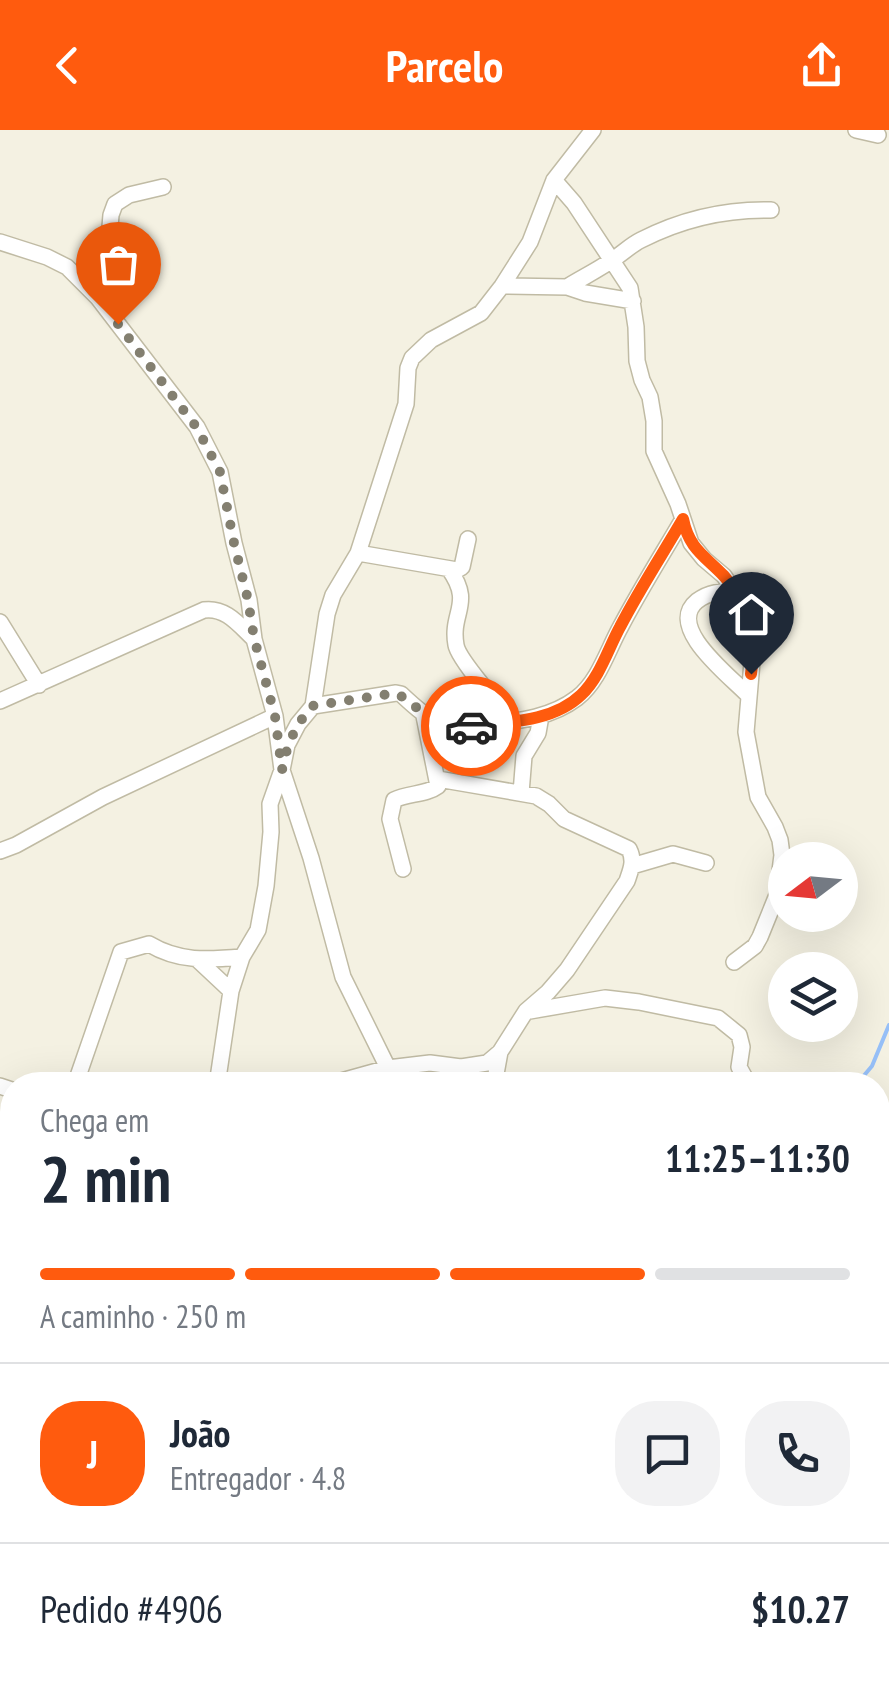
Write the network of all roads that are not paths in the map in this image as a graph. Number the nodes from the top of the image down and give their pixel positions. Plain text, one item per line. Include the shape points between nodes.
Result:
1 (593, 130) edge
2 (856, 130) edge
3 (878, 135) dead end
4 (554, 180) junction
5 (162, 188) dead end
6 (770, 210) dead end
7 (0, 242) edge
8 (612, 260) junction
9 (502, 286) junction
10 (567, 287) junction
11 (98, 298) junction
12 (634, 301) junction
13 (683, 519) junction
14 (468, 539) dead end
15 (358, 553) junction
16 (449, 568) junction
17 (735, 592) junction
18 (248, 600) junction
19 (228, 614) junction
20 (0, 622) edge
21 (254, 638) junction
22 (39, 684) junction
23 (748, 695) junction
24 (0, 701) edge
25 (312, 706) junction
26 (275, 716) junction
27 (424, 716) junction
28 (541, 716) junction
29 (514, 722) junction
30 (282, 770) junction
31 (438, 780) junction
32 (522, 793) junction
33 (300, 824) junction
34 (270, 832) junction
35 (0, 850) edge
36 (706, 864) dead end
37 (632, 866) junction
38 (402, 870) dead end
39 (242, 956) junction
40 (200, 960) junction
41 (734, 962) dead end
42 (231, 991) junction
43 (526, 1011) junction
44 (500, 1052) junction
45 (461, 1067) junction
46 (388, 1068) junction
47 (80, 1072) edge
48 (219, 1072) edge
49 (374, 1072) edge
50 (458, 1072) edge
51 (496, 1072) edge
52 (742, 1072) edge

1 - 4 street
2 - 3 street
4 - 8 street
4 - 9 street via 530,242
5 - 11 street via 115,204
6 - 8 street via 716,212 644,238
7 - 11 street via 67,267
8 - 10 street
8 - 12 street
9 - 10 street
9 - 15 street via 481,313 412,358 406,404
10 - 12 street
11 - 18 street via 197,428 220,472
12 - 13 street via 654,451
13 - 17 street via 691,543
13 - 28 street via 593,680 580,696
14 - 16 street via 462,567
15 - 16 street
15 - 25 street via 327,614
16 - 29 street via 462,592 456,648
17 - 23 street via 754,639
17 - 23 street via 708,594 694,603 688,620 696,642
18 - 19 street
18 - 21 street
19 - 21 street
19 - 22 street via 204,610
20 - 22 street
21 - 26 street
22 - 24 street
23 - 41 street via 752,775 782,854 777,895 760,937
25 - 27 street via 396,693
25 - 30 street via 287,744
26 - 30 street
26 - 35 street
27 - 29 street via 460,727
27 - 31 street
28 - 29 street
28 - 32 street via 524,756
30 - 33 street
30 - 34 street via 270,804
31 - 32 street
31 - 38 street via 434,789 394,800 390,819
32 - 37 street via 629,849
33 - 34 street
33 - 46 street via 343,977
34 - 39 street via 258,930
36 - 37 street via 673,854
37 - 43 street via 567,970
39 - 40 street
39 - 42 street
40 - 42 street
40 - 47 street via 149,944 122,952
42 - 48 street
43 - 44 street
43 - 52 street via 605,998 705,1014 739,1034
44 - 45 street via 488,1064
44 - 51 street
45 - 46 street
45 - 50 street
46 - 49 street

